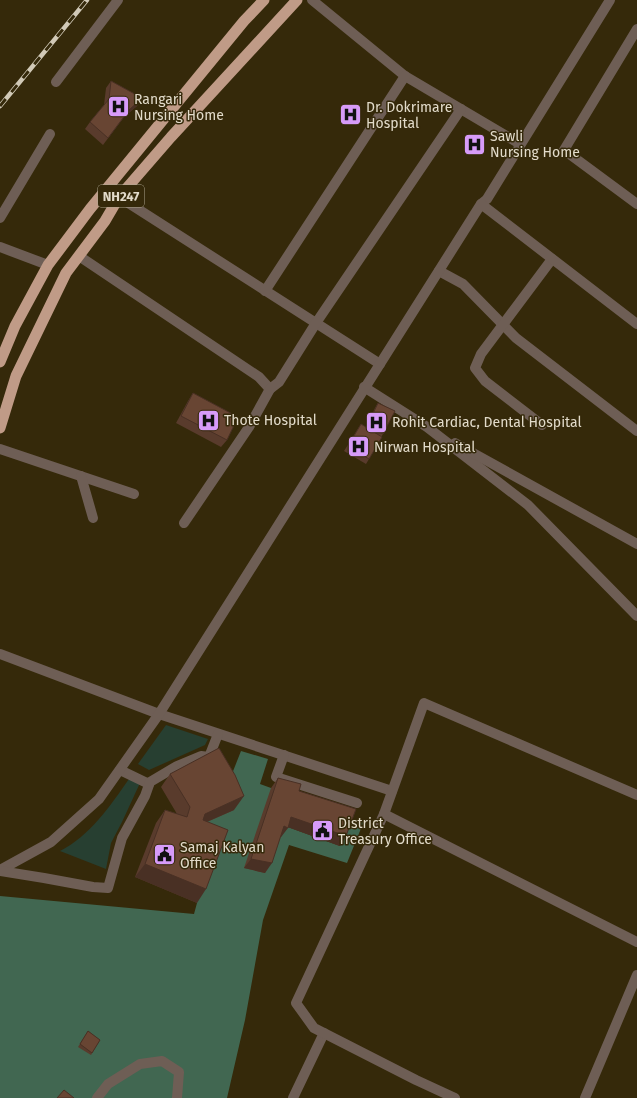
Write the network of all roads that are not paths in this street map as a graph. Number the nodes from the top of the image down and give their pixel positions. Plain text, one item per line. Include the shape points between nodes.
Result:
1 (118, 0) edge
2 (264, 0) edge
3 (297, 0) edge
4 (312, 0) edge
5 (610, 0) edge
6 (637, 29) edge
7 (405, 76) junction
8 (56, 82) dead end
9 (461, 109) junction
10 (50, 134) dead end
11 (520, 144) junction
12 (119, 197) junction
13 (635, 199) edge
14 (481, 204) junction
15 (0, 218) edge
16 (0, 247) edge
17 (79, 256) junction
18 (552, 259) junction
19 (48, 265) junction
20 (439, 271) junction
21 (265, 291) junction
22 (316, 323) junction
23 (637, 324) edge
24 (504, 325) junction
25 (0, 362) edge
26 (380, 364) junction
27 (364, 387) junction
28 (270, 389) junction
29 (542, 425) dead end
30 (0, 428) edge
31 (427, 428) junction
32 (637, 431) edge
33 (0, 449) edge
34 (81, 476) junction
35 (134, 494) dead end
36 (93, 518) dead end
37 (184, 523) dead end
38 (637, 544) edge
39 (637, 616) edge
40 (0, 654) edge
41 (159, 714) junction
42 (218, 734) junction
43 (284, 756) junction
44 (210, 757) junction
45 (219, 762) edge
46 (120, 770) junction
47 (149, 784) junction
48 (392, 792) junction
49 (637, 795) edge
50 (357, 803) dead end
51 (384, 814) junction
52 (0, 871) edge
53 (637, 942) edge
54 (637, 976) edge
55 (324, 1033) junction
56 (451, 1097) edge
57 (97, 1098) edge
58 (177, 1098) edge
59 (293, 1098) edge
60 (585, 1098) edge

1 - 8 street
2 - 19 highway, NH247 via 90,209
3 - 12 highway, NH247
4 - 7 street
5 - 11 street
6 - 13 street via 564,150
7 - 9 street
7 - 21 street
9 - 11 street
9 - 22 street
10 - 15 street
11 - 14 street via 487,199
12 - 17 highway, NH247
12 - 21 street
14 - 18 street
14 - 20 street
16 - 19 street
17 - 28 street via 259,377
17 - 30 highway, NH247 via 66,273 16,376
18 - 23 street
18 - 24 street
19 - 25 highway, NH247 via 15,326
20 - 24 street via 463,284
20 - 26 street
21 - 22 street
22 - 26 street
22 - 28 street via 279,382
24 - 29 street via 481,354 474,368 485,381
24 - 32 street via 516,338
26 - 27 street
27 - 31 street
27 - 41 street
28 - 37 street via 249,427
31 - 38 street
31 - 39 street via 528,505
33 - 34 street
34 - 35 street
34 - 36 street
40 - 41 street
41 - 42 street
41 - 46 street
42 - 43 street
42 - 44 street
43 - 48 street
43 - 50 street via 276,777
44 - 45 street
44 - 47 street via 201,756 177,766
46 - 47 street
46 - 52 street via 99,799 50,842
47 - 52 street via 122,838 108,888
48 - 49 street via 424,703
48 - 51 street
51 - 53 street
51 - 55 street via 296,1003 314,1028
54 - 60 street
55 - 56 street
55 - 59 street
57 - 58 street via 108,1084 140,1064 162,1061 179,1072

